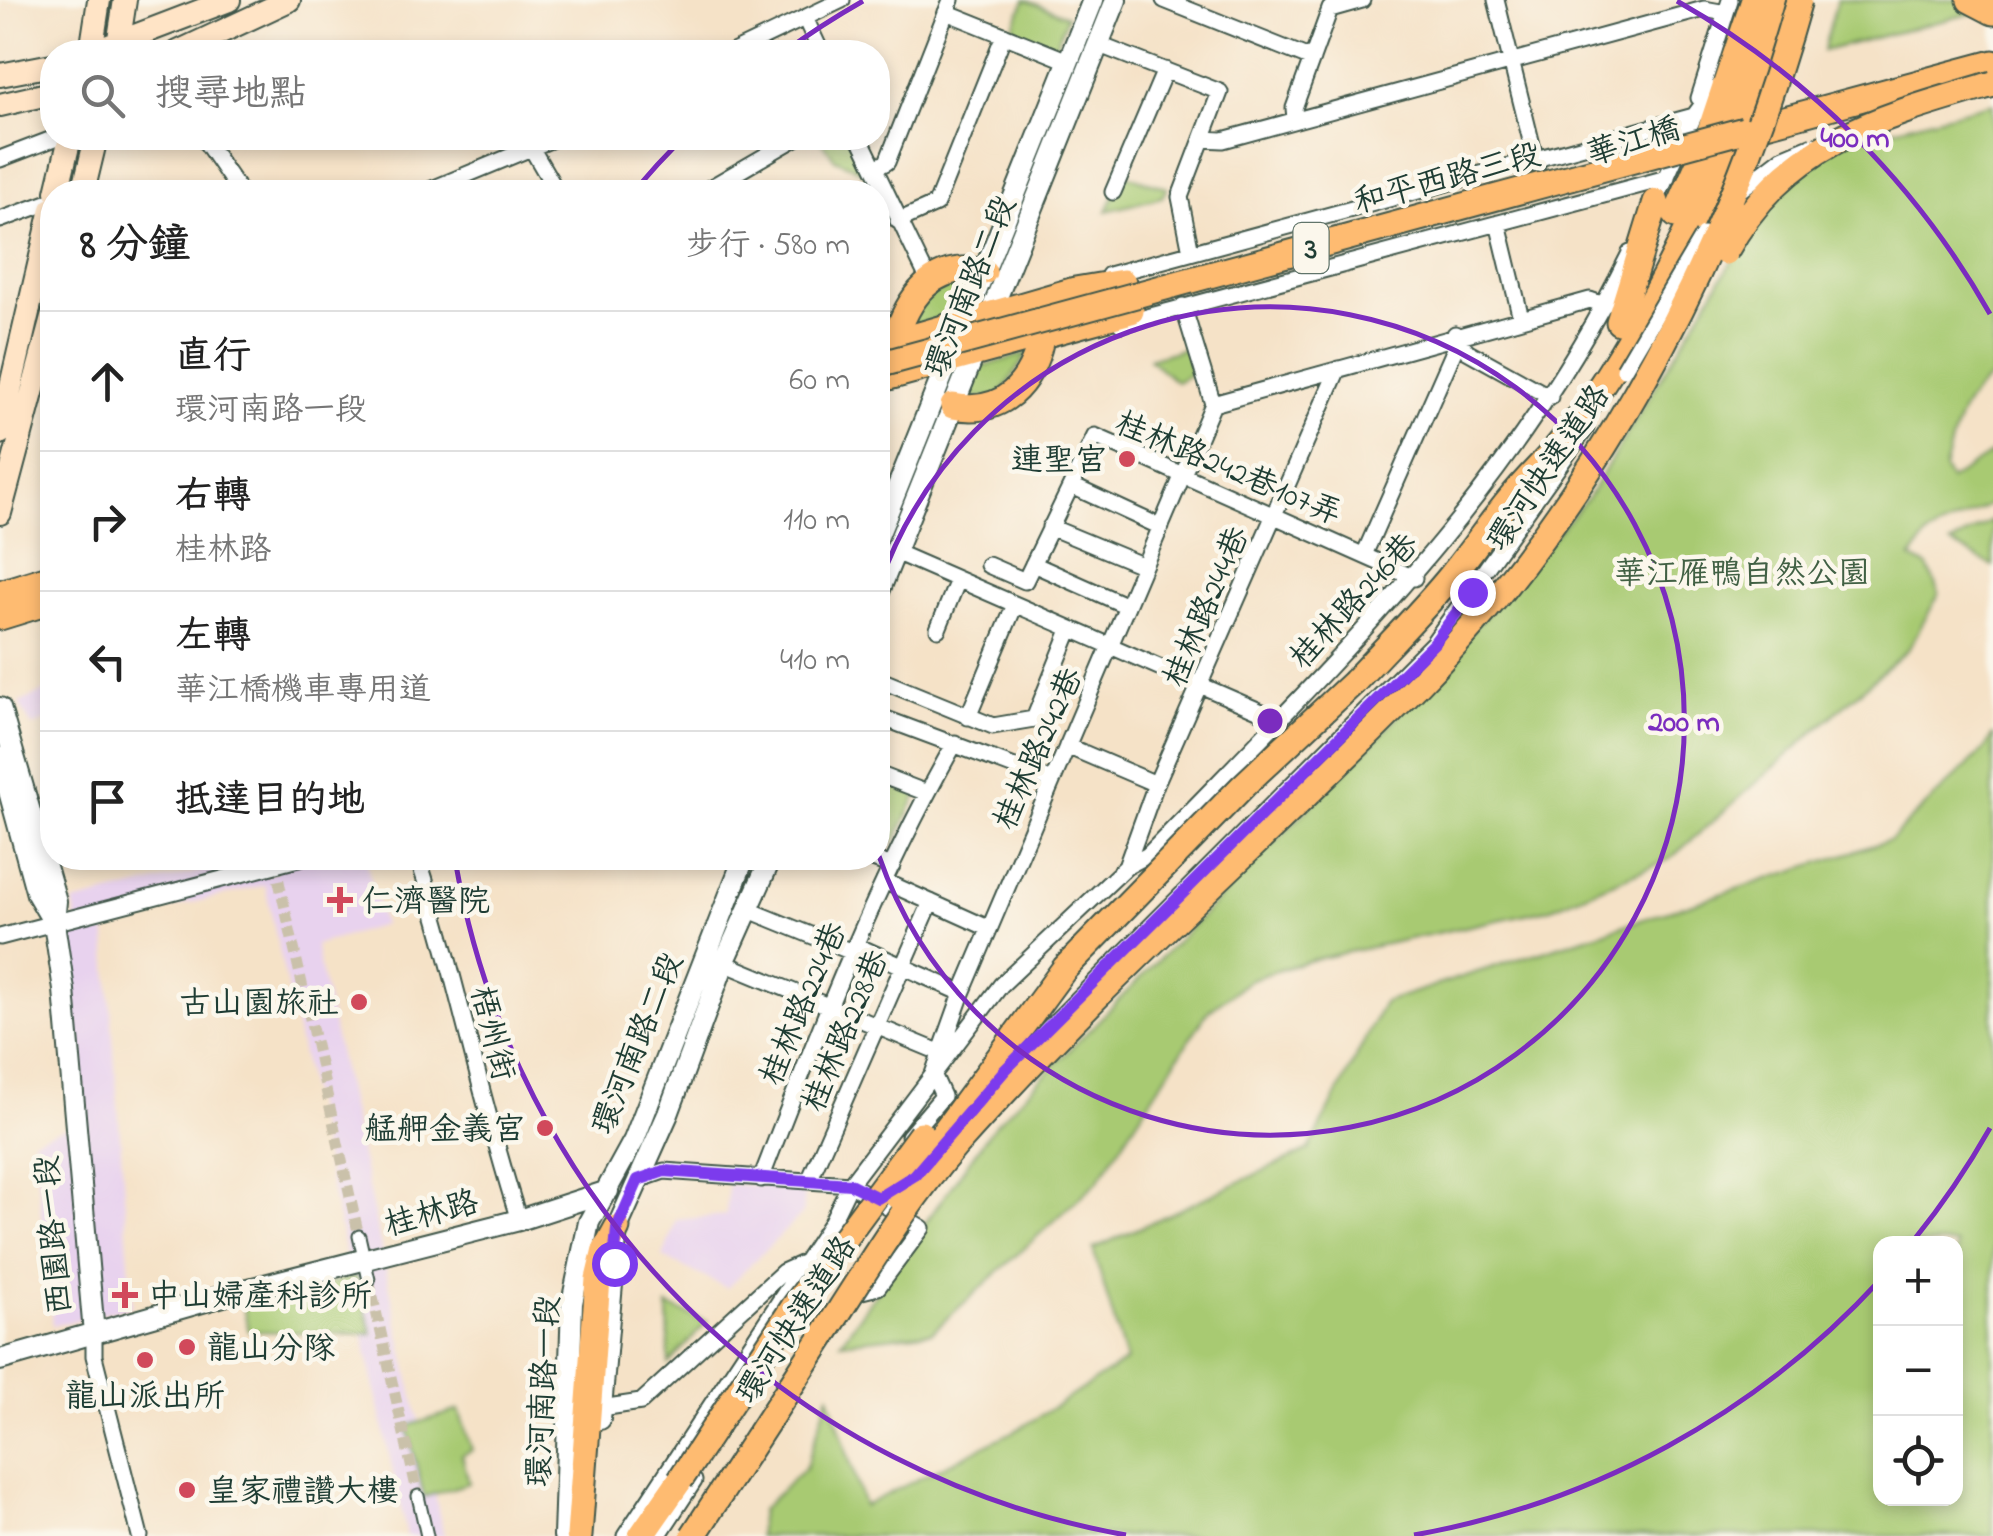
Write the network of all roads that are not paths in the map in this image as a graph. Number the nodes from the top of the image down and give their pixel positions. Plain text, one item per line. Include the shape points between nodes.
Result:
1 (98, 0) edge
2 (126, 0) edge
3 (229, 0) edge
4 (289, 0) edge
5 (842, 0) edge
6 (1092, 0) edge
7 (1116, 0) edge
8 (1164, 0) edge
9 (1362, 0) edge
10 (1496, 0) edge
11 (1744, 0) edge
12 (1754, 0) edge
13 (1777, 0) edge
14 (1799, 0) edge
15 (1970, 0) edge
16 (948, 6) edge
17 (1728, 6) edge
18 (1993, 12) edge
19 (805, 18) junction
20 (1004, 35) junction
21 (93, 40) edge
22 (119, 40) edge
23 (138, 40) edge
24 (204, 40) edge
25 (758, 40) edge
26 (815, 40) edge
27 (1096, 44) junction
28 (1312, 59) junction
29 (1068, 61) junction
30 (1512, 61) junction
31 (1993, 63) edge
32 (40, 67) edge
33 (1164, 70) junction
34 (1728, 70) junction
35 (0, 75) edge
36 (1993, 84) edge
37 (1993, 95) edge
38 (40, 96) edge
39 (0, 105) edge
40 (1694, 116) junction
41 (1295, 120) junction
42 (1744, 130) junction
43 (1202, 139) junction
44 (40, 144) edge
45 (67, 150) edge
46 (93, 150) edge
47 (210, 150) edge
48 (530, 150) edge
49 (533, 150) edge
50 (775, 150) edge
51 (866, 150) edge
52 (0, 159) edge
53 (1542, 162) junction
54 (875, 168) junction
55 (1667, 178) junction
56 (59, 180) edge
57 (86, 180) edge
58 (232, 180) edge
59 (455, 180) edge
60 (550, 180) edge
61 (723, 180) edge
62 (880, 180) edge
63 (1113, 192) dead end
64 (1656, 202) joint
65 (890, 203) edge
66 (40, 208) edge
67 (0, 220) edge
68 (898, 221) junction
69 (1498, 223) junction
70 (1191, 252) junction
71 (40, 253) edge
72 (984, 272) junction
73 (929, 282) junction
74 (1123, 282) joint
75 (1075, 290) junction
76 (1183, 306) junction
77 (1131, 311) joint
78 (1611, 313) junction
79 (989, 316) junction
80 (1520, 318) junction
81 (963, 323) junction
82 (1088, 326) junction
83 (1455, 334) junction
84 (890, 337) edge
85 (1040, 339) junction
86 (890, 344) edge
87 (1659, 352) junction
88 (973, 356) junction
89 (947, 362) junction
90 (890, 363) edge
91 (1338, 369) junction
92 (890, 377) edge
93 (40, 378) edge
94 (40, 389) edge
95 (5, 394) edge
96 (1550, 397) junction
97 (1213, 404) junction
98 (953, 406) junction
99 (0, 432) edge
100 (1182, 476) junction
101 (1072, 486) junction
102 (1513, 496) junction
103 (890, 506) edge
104 (0, 514) edge
105 (1273, 517) junction
106 (1050, 527) junction
107 (1161, 527) junction
108 (895, 552) junction
109 (1364, 556) junction
110 (890, 564) edge
111 (1033, 564) junction
112 (988, 565) dead end
113 (1144, 566) junction
114 (1414, 578) junction
115 (958, 580) junction
116 (40, 581) edge
117 (0, 593) edge
118 (40, 605) edge
119 (1014, 606) junction
120 (1127, 606) junction
121 (0, 617) edge
122 (938, 629) dead end
123 (1070, 630) junction
124 (1111, 648) junction
125 (890, 684) edge
126 (1200, 686) junction
127 (0, 708) edge
128 (968, 718) junction
129 (890, 720) edge
130 (1278, 720) junction
131 (955, 744) junction
132 (1067, 746) junction
133 (0, 758) edge
134 (890, 779) edge
135 (1052, 781) junction
136 (1156, 784) junction
137 (926, 793) junction
138 (40, 846) edge
139 (1126, 867) junction
140 (47, 870) edge
141 (242, 870) edge
142 (422, 870) edge
143 (738, 870) edge
144 (767, 870) edge
145 (884, 870) edge
146 (890, 870) edge
147 (890, 870) edge
148 (888, 874) junction
149 (931, 902) junction
150 (750, 910) junction
151 (54, 923) junction
152 (988, 928) junction
153 (0, 937) edge
154 (854, 948) junction
155 (724, 963) junction
156 (902, 966) junction
157 (1065, 968) junction
158 (962, 993) junction
159 (828, 1004) junction
160 (876, 1024) junction
161 (939, 1052) junction
162 (934, 1074) junction
163 (638, 1180) junction
164 (761, 1180) junction
165 (809, 1181) junction
166 (850, 1184) junction
167 (603, 1193) junction
168 (878, 1198) junction
169 (519, 1220) junction
170 (617, 1228) junction
171 (359, 1236) tunnel mouth
172 (805, 1262) junction
173 (366, 1271) junction
174 (94, 1334) junction
175 (0, 1360) edge
176 (601, 1408) junction
177 (418, 1496) tunnel mouth
178 (140, 1536) edge
179 (427, 1536) edge
180 (564, 1536) edge
181 (579, 1536) edge
182 (591, 1536) edge
183 (626, 1536) edge
184 (641, 1536) edge
185 (658, 1536) edge
186 (674, 1536) edge
187 (695, 1536) edge

1 - 21 main road
2 - 22 main road
3 - 23 main road
4 - 24 main road
5 - 19 street
6 - 29 street, 環河南路二段
7 - 27 street, 環河南路二段
8 - 28 street
9 - 28 street via 1330,9
10 - 30 street
11 - 34 street
12 - 34 main road
13 - 102 main road, 環河快速道路 via 1746,94 1664,276 1562,442
14 - 87 main road, 環河快速道路, bridge via 1728,214
15 - 18 main road
16 - 20 street
16 - 54 street via 887,162
17 - 30 street
17 - 40 street
19 - 25 street
19 - 26 street
20 - 29 street
20 - 68 street via 936,204
27 - 33 street
27 - 79 street, 環河南路二段
28 - 41 street
29 - 72 street, 環河南路二段
30 - 41 street
30 - 53 street
31 - 42 main road, 華江橋 / 3
32 - 35 main road
33 - 43 street via 1220,92
33 - 63 street
34 - 40 street
34 - 78 main road via 1662,246
36 - 87 main road, bridge via 1853,129 1793,168 1746,218 1686,324
37 - 168 street, bridge via 1819,142 1750,180 1707,229 1624,369 1434,643 1005,1070 915,1175
38 - 39 main road
40 - 53 street, 和平西路三段
40 - 55 street
41 - 43 street via 1223,140
42 - 74 main road, 華江橋 / 3, bridge via 1680,133
42 - 77 main road, 華江橋 / 3, bridge via 1686,162
42 - 90 main road, 和平西路三段 / 3, bridge
43 - 70 street via 1180,202
44 - 52 street
45 - 56 main road
46 - 57 main road
47 - 58 street
48 - 59 street
49 - 60 street
50 - 61 street
51 - 54 street
53 - 70 street, 和平西路三段
54 - 62 street
55 - 64 street
55 - 69 street, 和平西路三段
64 - 78 main road
65 - 68 street
66 - 67 street
68 - 73 street
69 - 76 street, 和平西路三段
69 - 80 street
70 - 75 street, 和平西路三段
71 - 95 main road
72 - 73 main road via 957,270
72 - 81 street, 環河南路二段
73 - 84 main road
74 - 75 main road, 和平西路三段 / 3
75 - 79 main road, 和平西路三段 / 3
76 - 82 street, 和平西路三段
76 - 97 street
77 - 82 main road, 和平西路三段 / 3
78 - 80 street via 1590,300
78 - 96 street, 桂林路246巷
78 - 102 main road
79 - 81 main road, 和平西路三段 / 3
79 - 88 street, 環河南路二段
80 - 83 street
81 - 86 main road, 和平西路三段 / 3
81 - 89 street, 環河南路二段
82 - 85 main road, 和平西路三段 / 3
83 - 91 street
83 - 96 street via 1467,351
83 - 109 street via 1454,351
85 - 88 main road, 和平西路三段 / 3
85 - 98 main road via 1033,367 1015,392 986,407
87 - 187 main road, 環河快速道路, bridge via 1573,494 1488,606 1408,696 1034,1058 951,1151
88 - 89 main road, 和平西路三段 / 3
88 - 98 street, 環河南路二段
89 - 92 main road, 和平西路三段 / 3
89 - 103 street, 環河南路二段
91 - 97 street
91 - 105 street, 桂林路244巷
93 - 95 street
94 - 104 main road
95 - 99 main road
96 - 114 street, 桂林路246巷
97 - 100 street, 桂林路242巷
98 - 108 street, 環河南路二段
100 - 101 street, 桂林路242巷107弄 via 1095,436
100 - 105 street, 桂林路242巷107弄
100 - 107 street, 桂林路242巷
101 - 106 street, 桂林路242巷107弄
101 - 107 street
102 - 157 main road, 環河快速道路, bridge via 1451,577 1354,682
105 - 109 street, 桂林路242巷107弄
105 - 126 street, 桂林路244巷
106 - 111 street, 桂林路242巷107弄
106 - 113 street
107 - 113 street, 桂林路242巷
108 - 110 street, 環河南路二段
108 - 115 street
109 - 114 street, 桂林路242巷107弄
111 - 112 street via 1024,581
111 - 120 street
113 - 120 street, 桂林路242巷
114 - 130 street, 桂林路246巷
115 - 119 street
115 - 122 street
116 - 117 main road
118 - 121 main road
119 - 123 street
119 - 128 street
120 - 124 street, 桂林路242巷
123 - 124 street
123 - 128 street via 1034,719 994,726
124 - 126 street
124 - 132 street, 桂林路242巷
125 - 128 street
126 - 130 street
126 - 136 street, 桂林路244巷
127 - 138 street, 西園路一段
129 - 131 street
130 - 139 street, 桂林路246巷 via 1148,855
131 - 135 street
131 - 137 street, 桂林路224巷
132 - 135 street, 桂林路242巷
132 - 136 street
133 - 151 street, 西園路一段 via 37,894
134 - 137 street
135 - 152 street, 桂林路242巷
136 - 139 street, 桂林路244巷
137 - 146 street, 桂林路224巷
139 - 162 street, 桂林路246巷 via 1001,985
140 - 151 street, 西園路一段
141 - 151 street
142 - 169 street, 梧州街
143 - 167 street, 環河南路二段 via 634,1140
144 - 150 street, 環河南路二段
145 - 148 street
147 - 148 street, 桂林路224巷
148 - 149 street
148 - 154 street, 桂林路224巷
149 - 152 street
149 - 156 street, 桂林路228巷
150 - 154 street
150 - 155 street, 環河南路二段
151 - 153 street
151 - 174 street, 西園路一段
152 - 158 street, 桂林路242巷
154 - 156 street
154 - 159 street, 桂林路224巷
155 - 159 street
155 - 163 street, 環河南路二段
156 - 158 street
156 - 160 street, 桂林路228巷
157 - 184 main road, bridge via 1008,1026 892,1171
157 - 186 main road, 環河快速道路, bridge via 879,1222
158 - 161 street, 桂林路242巷
159 - 160 street
159 - 164 street, 桂林路224巷
160 - 161 street
160 - 165 street, 桂林路228巷
161 - 162 street, 桂林路242巷
162 - 166 street, 桂林路246巷
162 - 168 street, 桂林路242巷 via 944,1096 890,1158
163 - 164 street, 桂林路 via 664,1171
163 - 167 street, 桂林路
163 - 170 street, 環河南路一段
164 - 165 street, 桂林路
165 - 166 street, 桂林路
166 - 168 street, 桂林路
166 - 172 street, 桂林路246巷
167 - 169 street, 桂林路
167 - 180 street, 環河南路一段 via 589,1222 572,1302
168 - 185 street
168 - 187 street, 桂林路 via 908,1218
169 - 173 street, 桂林路
170 - 176 street, 環河南路一段
170 - 181 main road via 598,1279
171 - 173 street
172 - 176 street via 783,1272 641,1402
172 - 183 street, 桂林路246巷
173 - 174 street, 桂林路 via 241,1290
174 - 175 street, 桂林路
174 - 178 street, 西園路一段
176 - 182 street, 環河南路一段
177 - 179 street

